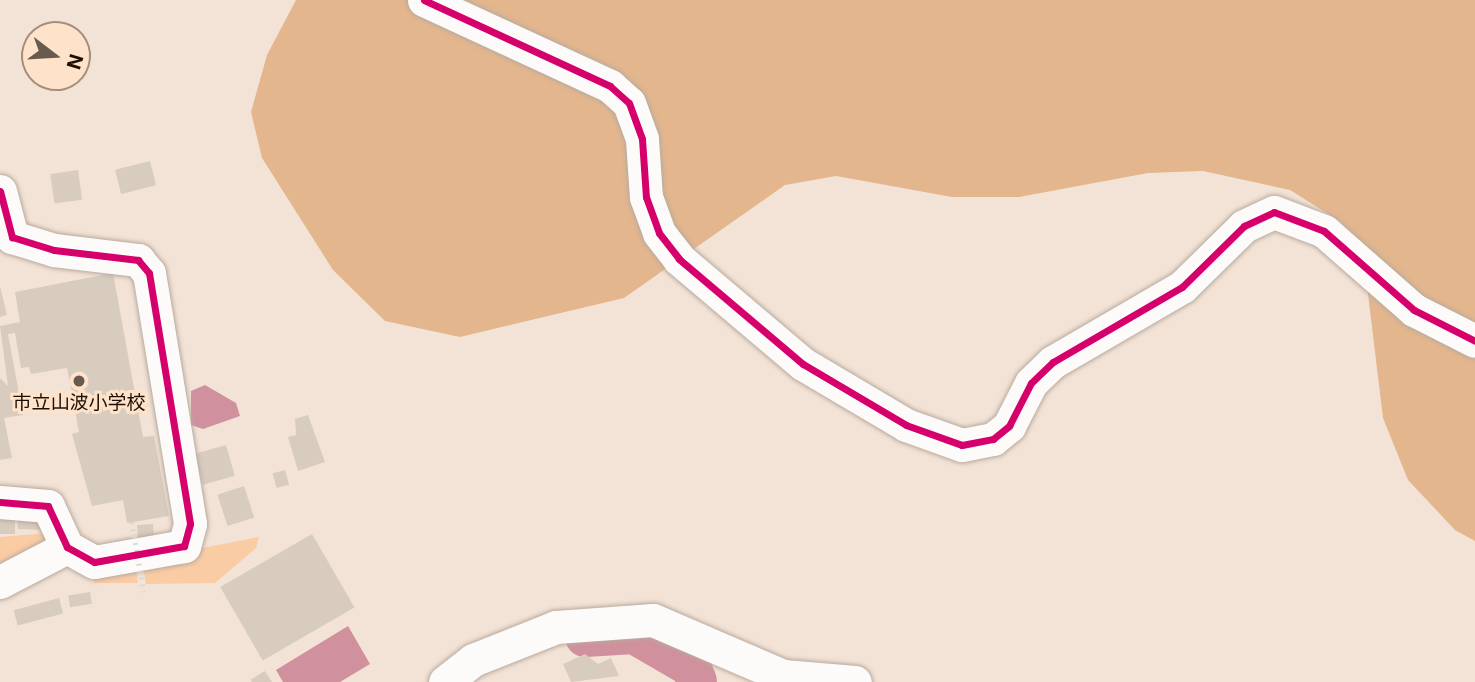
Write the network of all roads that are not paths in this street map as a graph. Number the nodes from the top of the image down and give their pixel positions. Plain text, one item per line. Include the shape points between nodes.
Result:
1 (424, 0) edge
2 (0, 191) edge
3 (1475, 341) edge
4 (0, 502) edge
5 (67, 547) junction
6 (0, 582) edge
7 (445, 682) edge
8 (855, 682) edge

1 - 3 street via 610,86 629,103 642,139 646,197 659,233 679,259 803,364 906,425 962,445 993,439 1009,426 1031,383 1053,362 1182,287 1244,226 1274,212 1324,231 1414,310
2 - 5 street via 12,237 138,260 149,273 190,524 184,546 94,562
4 - 5 street via 48,506
5 - 6 street
7 - 8 street via 473,660 556,627 653,620 783,676

